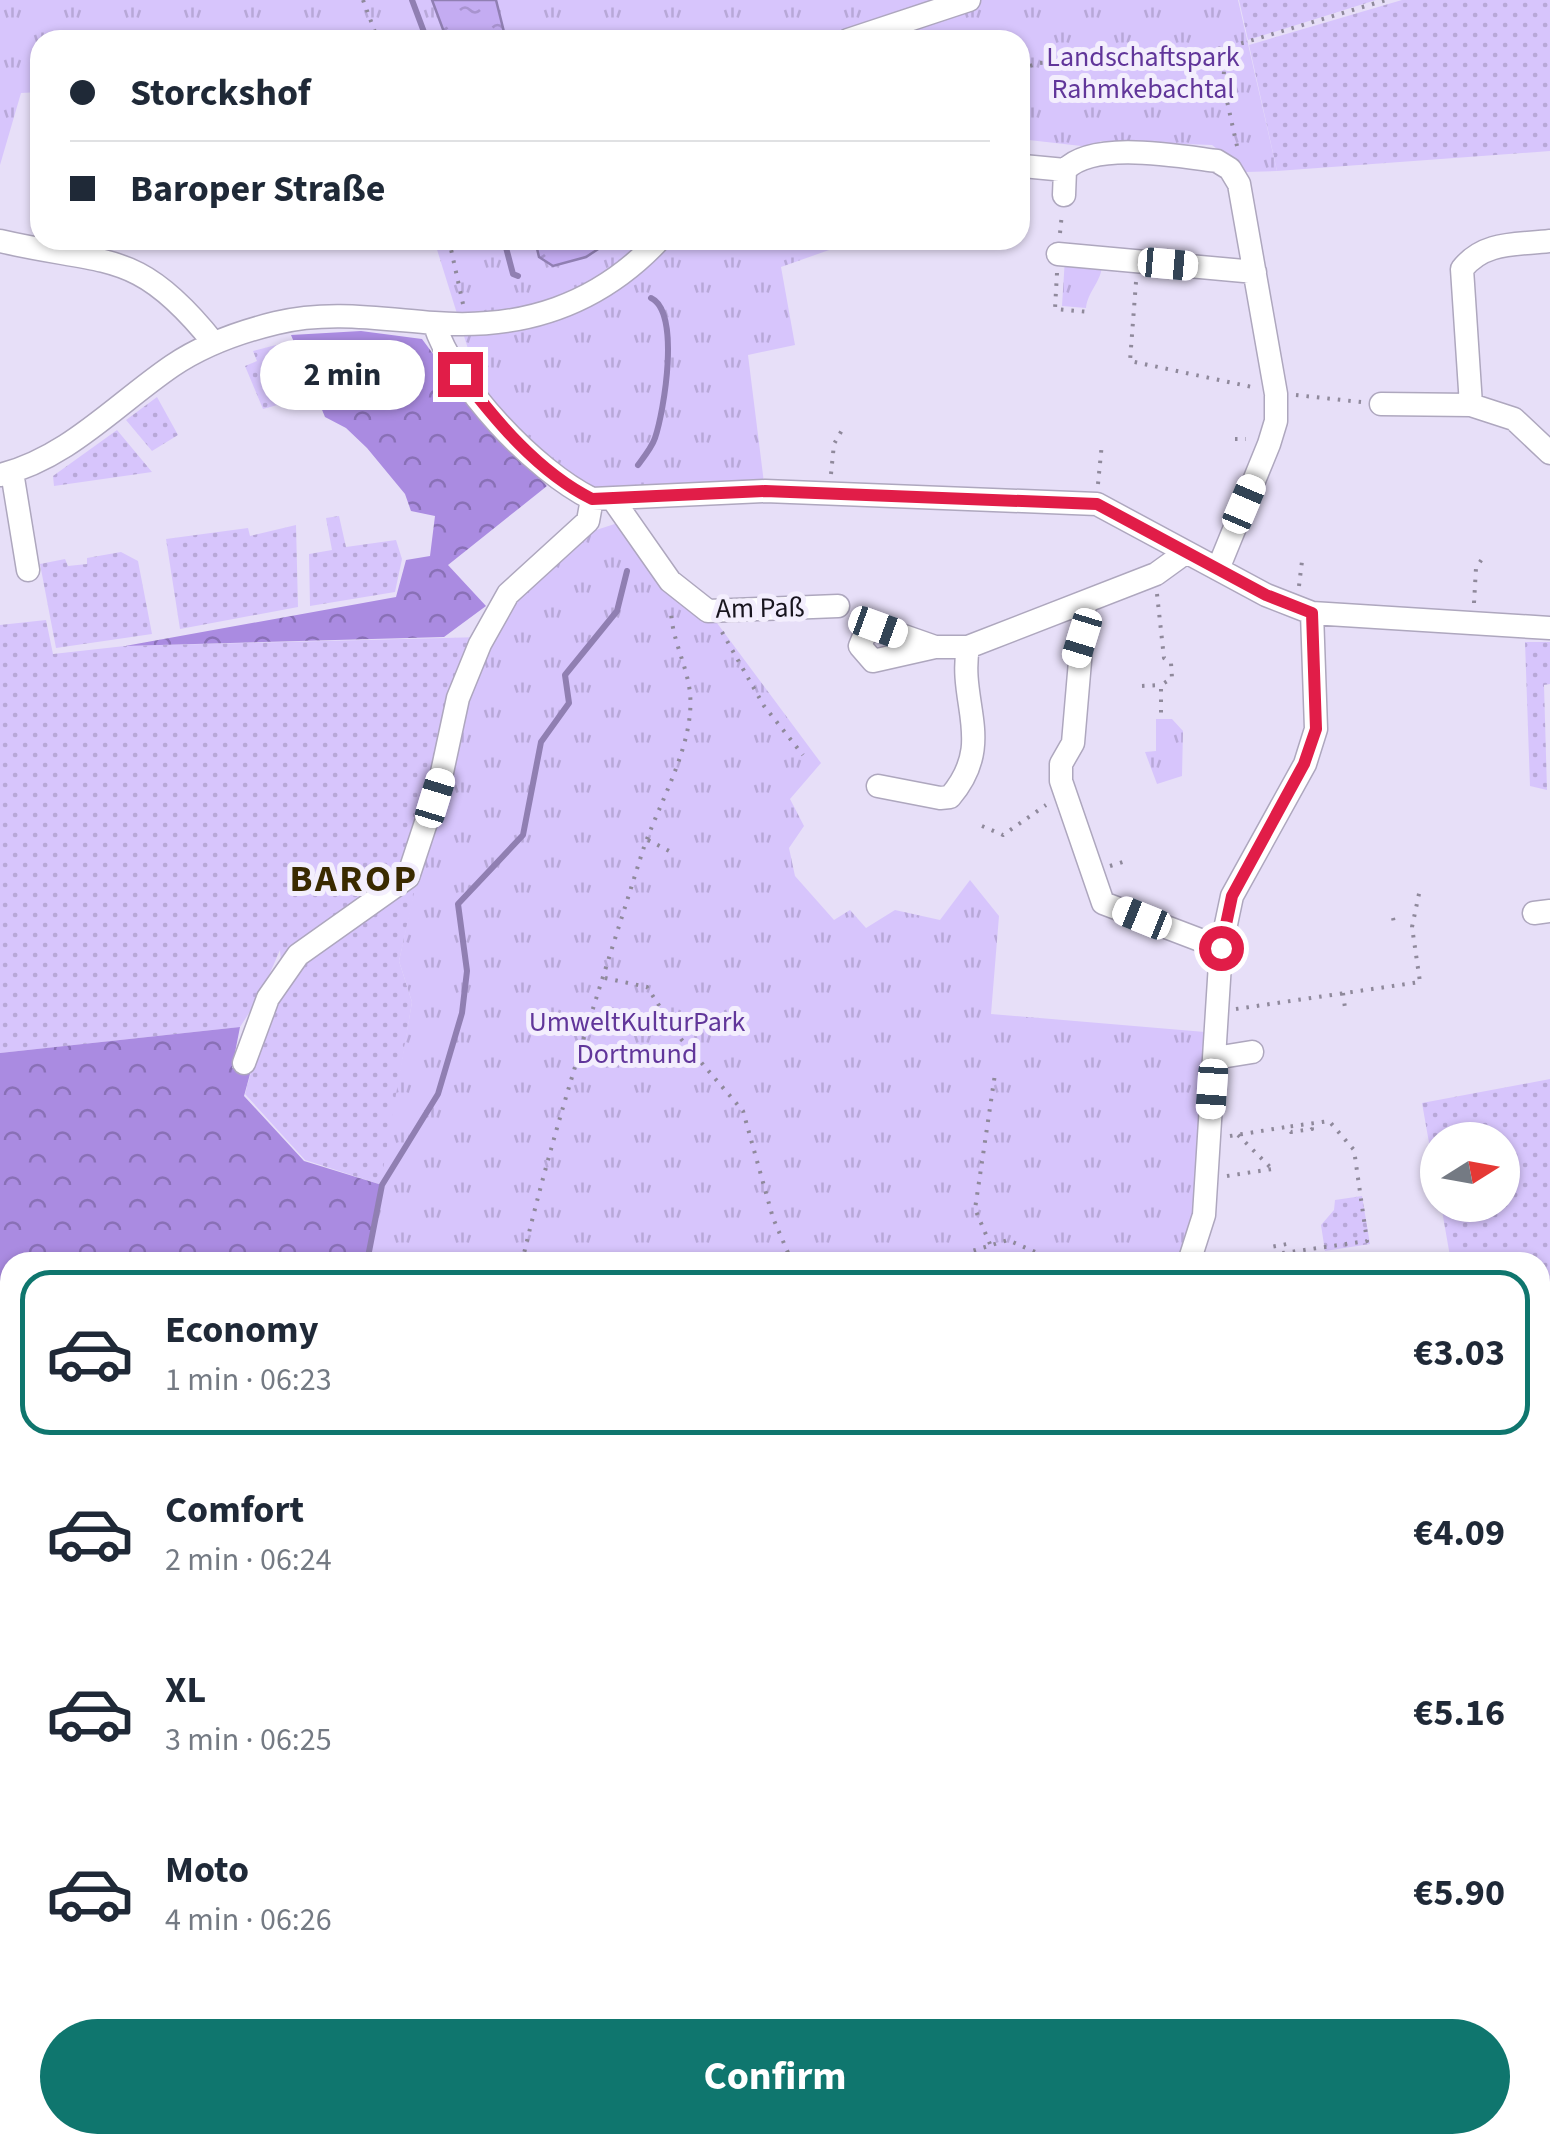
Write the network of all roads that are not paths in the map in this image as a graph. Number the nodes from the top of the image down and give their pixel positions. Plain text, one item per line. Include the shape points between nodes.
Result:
1 (970, 0) edge
2 (878, 30) edge
3 (1030, 167) edge
4 (1065, 170) junction
5 (1064, 195) dead end
6 (0, 241) edge
7 (1550, 242) edge
8 (30, 247) edge
9 (48, 250) edge
10 (648, 250) edge
11 (1058, 254) road end
12 (1255, 272) junction
13 (434, 323) junction
14 (213, 342) junction
15 (1382, 404) road end
16 (1471, 406) junction
17 (1550, 453) edge
18 (6, 474) edge
19 (603, 500) junction
20 (24, 544) junction
21 (0, 548) edge
22 (1185, 552) junction
23 (1218, 568) junction
24 (28, 570) dead end
25 (1085, 603) junction
26 (838, 606) dead end
27 (1312, 613) junction
28 (1550, 628) edge
29 (936, 647) dead end
30 (968, 647) junction
31 (878, 786) dead end
32 (1221, 948) junction
33 (1252, 1052) dead end
34 (1215, 1058) junction
35 (244, 1062) dead end
36 (1192, 1252) edge

1 - 2 street
3 - 4 street
4 - 5 street
4 - 12 street via 1075,159 1109,152 1217,161 1235,175
6 - 8 street
7 - 16 street via 1488,247 1462,270
9 - 14 street via 122,264 161,285
10 - 13 street via 609,284 569,306 526,320
11 - 12 street
12 - 23 street via 1276,421
13 - 14 street via 306,318
13 - 19 street via 476,394 539,463 568,487
14 - 18 street via 56,452
15 - 16 street
16 - 17 street via 1514,419
18 - 20 street
19 - 22 street via 765,491 1097,504
19 - 26 street, Am Paß via 676,588 708,611
19 - 35 street via 508,594 480,644 458,698 442,777 408,877 290,964 268,998
20 - 21 street
20 - 24 street
22 - 23 street
22 - 25 street via 1156,574
23 - 27 street
25 - 30 street
25 - 32 street via 1073,743 1060,780 1103,903
27 - 28 street
27 - 32 street via 1316,729 1304,764 1232,896
29 - 30 street
30 - 31 street via 974,748 959,786 940,798
32 - 34 street
33 - 34 street
34 - 36 street via 1204,1215

